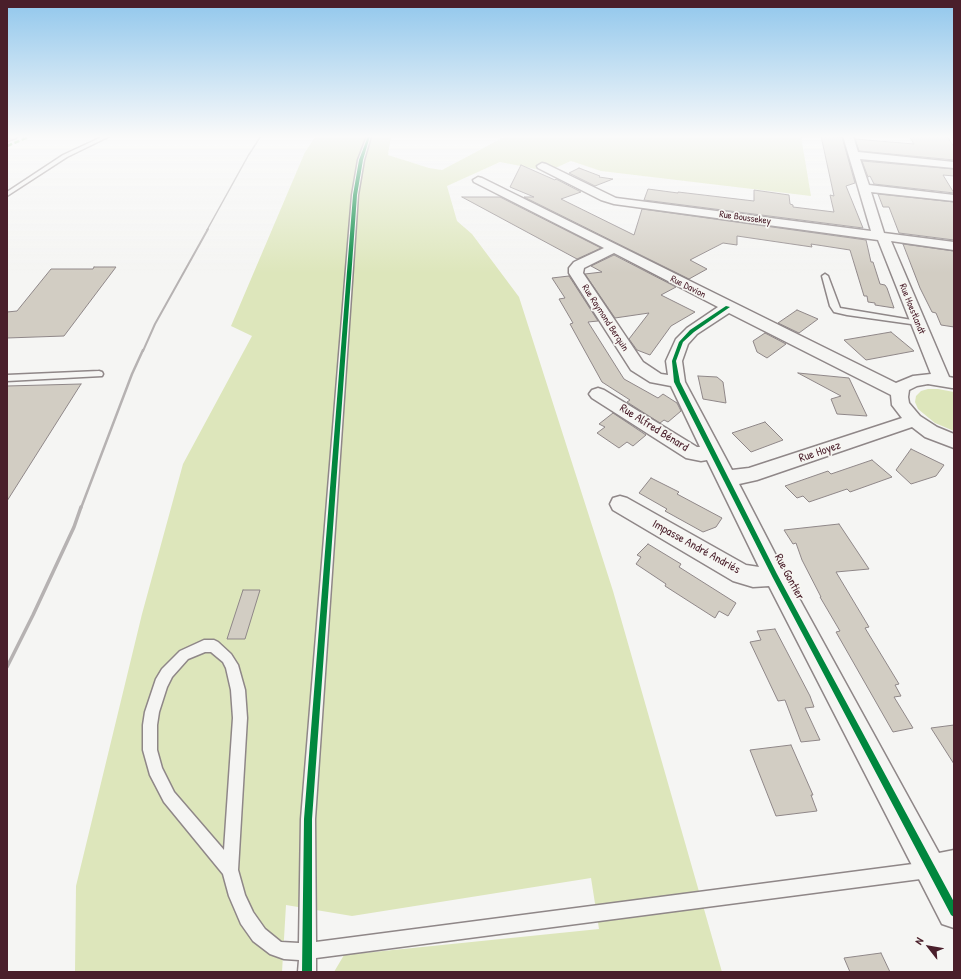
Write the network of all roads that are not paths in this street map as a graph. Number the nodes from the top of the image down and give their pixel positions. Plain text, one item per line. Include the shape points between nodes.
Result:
1 (26, 182) edge
2 (357, 182) edge
3 (481, 182) edge
4 (574, 182) edge
5 (863, 182) edge
6 (865, 188) junction
7 (7, 194) edge
8 (954, 198) edge
9 (881, 236) junction
10 (954, 246) edge
11 (613, 249) junction
12 (825, 276) dead end
13 (728, 307) junction
14 (918, 323) junction
15 (99, 374) dead end
16 (7, 378) edge
17 (677, 382) junction
18 (948, 382) edge
19 (899, 392) junction
20 (598, 394) dead end
21 (914, 420) junction
22 (954, 441) edge
23 (712, 453) junction
24 (725, 479) junction
25 (620, 504) dead end
26 (775, 576) junction
27 (943, 868) edge
28 (230, 870) junction
29 (954, 912) edge
30 (308, 951) junction
31 (307, 972) edge

1 - 7 lane
2 - 30 lane via 308,818
3 - 11 street, Rue Davion
4 - 9 street, Rue Boussekey via 611,200
5 - 6 street, Rue Hoestlandt
6 - 8 street
6 - 9 street, Rue Hoestlandt
9 - 10 street, Rue Boussekey
9 - 14 street, Rue Hoestlandt
11 - 13 street, Rue Davion
11 - 17 street, Rue Raymond Berquin via 579,265 576,273 637,366 656,378
12 - 14 lane via 833,305 838,310
13 - 17 street, Rue Gontier via 692,331 681,342 674,361
13 - 19 street, Rue Davion
14 - 18 street, Rue Hoestlandt
15 - 16 lane
17 - 23 street, Rue Gontier
18 - 19 street via 924,379 914,381 903,386
19 - 21 street via 901,405
20 - 23 street, Rue Alfred Bénard via 693,453
21 - 22 street via 931,432
21 - 24 street, Rue Hoyez via 750,475
23 - 24 street, Rue Gontier
24 - 26 street, Rue Gontier
25 - 26 street, Impasse André Andriés via 742,574 753,577
26 - 27 street, Rue Gontier
27 - 29 street, Rue Gontier
27 - 30 lane
28 - 28 lane via 240,704 232,665 214,646 204,646 184,655 167,673 161,684 152,712 150,750 155,770 169,797
28 - 30 lane via 237,896 247,918 259,935 284,951
30 - 31 lane

